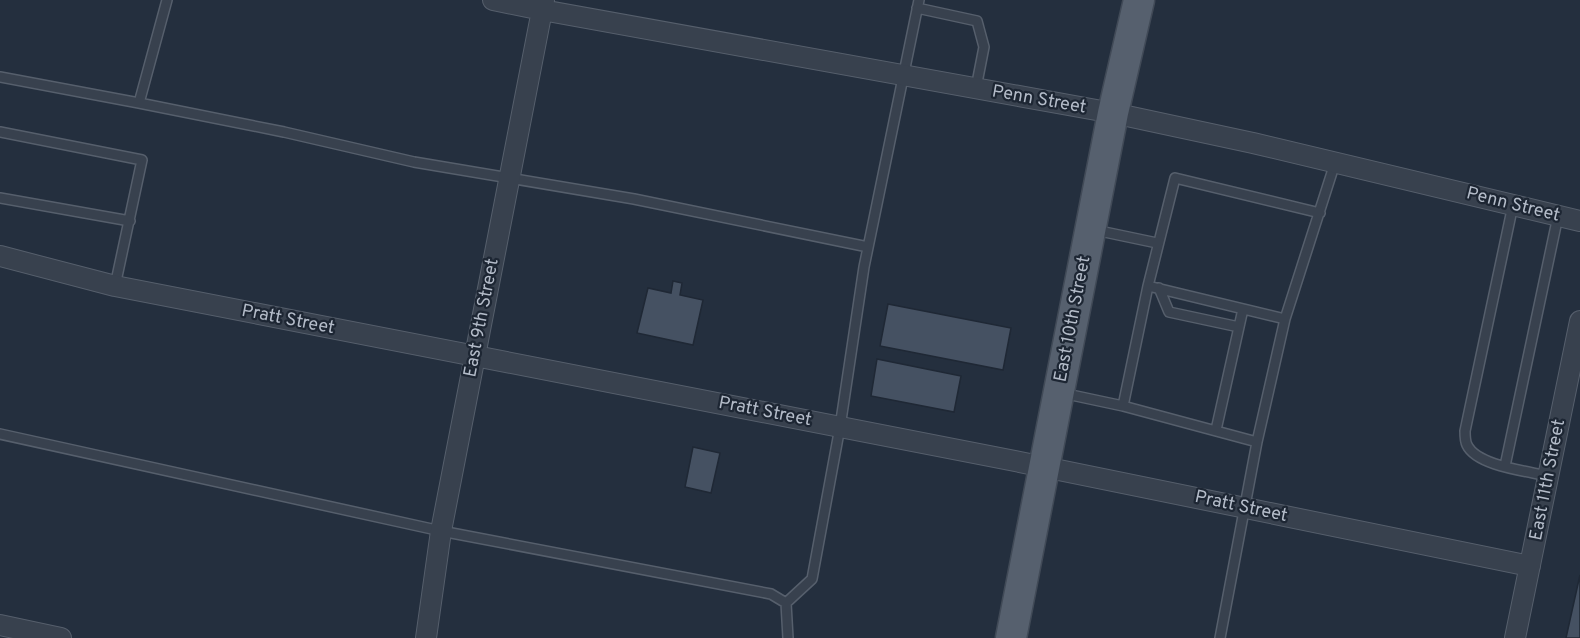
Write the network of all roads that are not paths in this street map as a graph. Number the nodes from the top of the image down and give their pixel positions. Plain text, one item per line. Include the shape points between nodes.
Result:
1 (167, 0) edge
2 (494, 0) edge
3 (1139, 0) edge
4 (918, 4) edge
5 (543, 5) edge
6 (903, 75) junction
7 (0, 77) edge
8 (976, 88) junction
9 (139, 103) junction
10 (1113, 113) junction
11 (0, 132) edge
12 (1335, 163) junction
13 (509, 178) junction
14 (0, 198) edge
15 (1513, 205) junction
16 (1320, 213) junction
17 (1558, 216) junction
18 (130, 221) junction
19 (1580, 221) edge
20 (1090, 229) junction
21 (1157, 243) junction
22 (868, 247) junction
23 (0, 256) edge
24 (115, 286) junction
25 (1148, 286) junction
26 (1159, 288) junction
27 (1243, 309) junction
28 (1285, 319) junction
29 (1580, 321) edge
30 (1239, 327) junction
31 (475, 357) junction
32 (1058, 392) junction
33 (1123, 406) junction
34 (840, 427) junction
35 (1216, 430) junction
36 (0, 434) edge
37 (1257, 442) junction
38 (1505, 466) junction
39 (1043, 467) junction
40 (1548, 476) junction
41 (1245, 508) junction
42 (441, 531) junction
43 (1530, 566) junction
44 (786, 603) junction
45 (0, 625) edge
46 (1016, 637) edge
47 (61, 638) edge
48 (426, 638) edge
49 (788, 638) edge
50 (1220, 638) edge
51 (1515, 638) edge

1 - 9 lane
2 - 5 street, Penn Street
3 - 10 main road, East 10th Street
4 - 6 lane
4 - 8 lane via 976,21 984,47
5 - 6 street, Penn Street
5 - 13 street, East 9th Street
6 - 8 street, Penn Street
6 - 22 lane
7 - 9 lane
8 - 10 street, Penn Street
9 - 13 lane via 414,162
10 - 12 street, Penn Street
10 - 20 main road, East 10th Street
11 - 18 lane via 142,160
12 - 15 street, Penn Street
12 - 16 lane
13 - 22 lane via 666,205
13 - 31 street, East 9th Street
14 - 18 lane
15 - 17 street, Penn Street
15 - 38 lane via 1465,431 1466,444 1474,454
16 - 21 lane via 1175,178
16 - 28 lane
17 - 19 street, Penn Street
17 - 38 lane
18 - 24 lane
20 - 21 lane
20 - 32 main road, East 10th Street
21 - 25 lane
22 - 34 lane
23 - 24 street, Pratt Street
24 - 31 street, Pratt Street
25 - 26 lane
25 - 33 lane
26 - 27 lane
26 - 30 lane via 1169,312
27 - 28 lane
27 - 30 lane
28 - 37 lane
29 - 40 street, East 11th Street
30 - 35 lane
31 - 34 street, Pratt Street
31 - 42 street, East 9th Street
32 - 33 lane
32 - 39 main road, East 10th Street
33 - 35 lane
34 - 39 street, Pratt Street
34 - 44 lane via 812,579
35 - 37 lane
36 - 42 lane
37 - 41 lane
38 - 40 lane
39 - 41 street, Pratt Street
39 - 46 main road, East 10th Street
40 - 43 street, East 11th Street
41 - 43 street, Pratt Street
41 - 50 lane
42 - 44 lane via 771,594
42 - 48 street, East 9th Street
43 - 51 street, East 11th Street
44 - 49 lane
45 - 47 street

